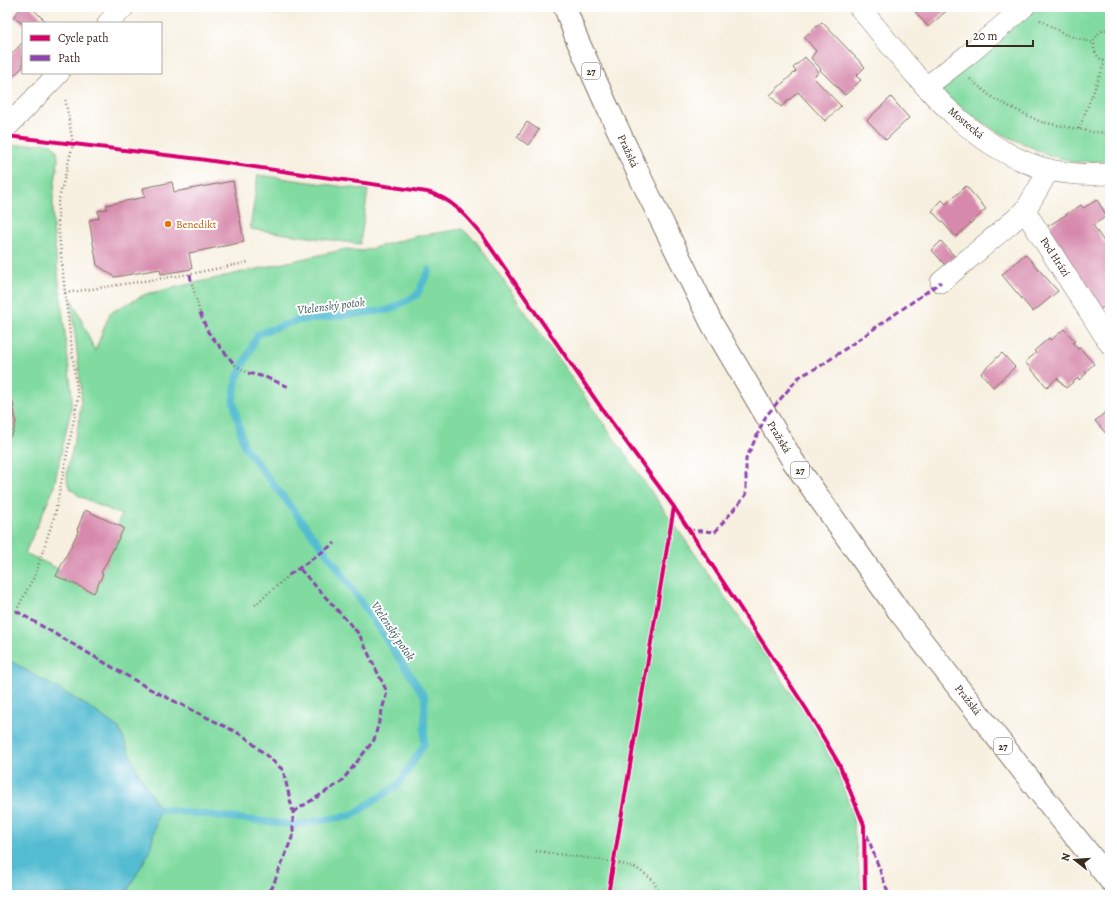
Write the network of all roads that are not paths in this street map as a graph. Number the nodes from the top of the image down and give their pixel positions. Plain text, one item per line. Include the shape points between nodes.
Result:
1 (124, 7) edge
2 (566, 7) edge
3 (859, 7) edge
4 (1029, 12) edge
5 (109, 22) edge
6 (58, 74) edge
7 (926, 87) junction
8 (7, 127) edge
9 (1049, 170) junction
10 (1110, 174) edge
11 (1025, 211) junction
12 (941, 282) dead end
13 (1110, 344) edge
14 (1110, 880) edge

1 - 5 street
2 - 14 main road, Pražská / 27 via 576,37 606,104 708,317 793,461 898,610
3 - 7 street, Mostecká
4 - 7 street
6 - 8 street
7 - 9 street, Mostecká via 966,125 1000,150
9 - 10 street, Mostecká via 1084,175
9 - 11 street
11 - 12 street
11 - 13 street, Pod Hrází

